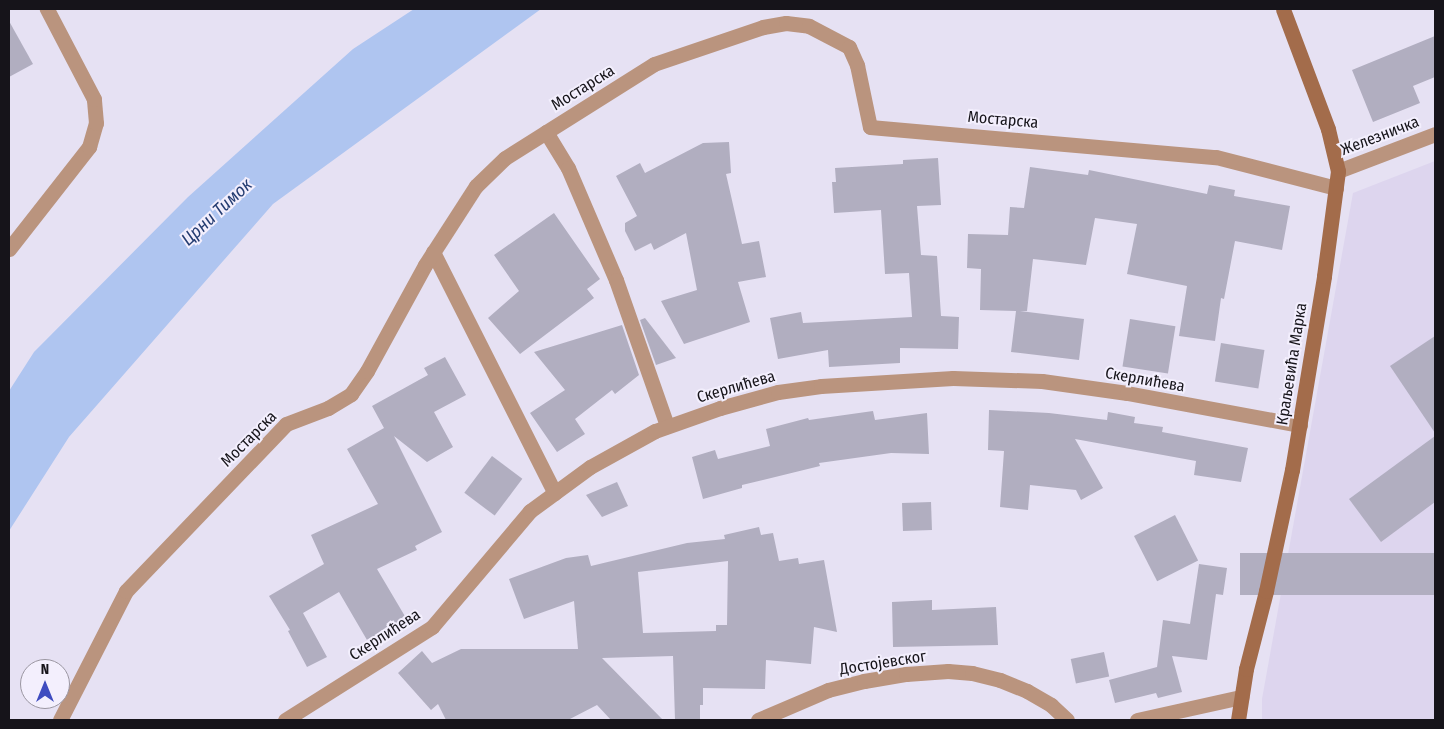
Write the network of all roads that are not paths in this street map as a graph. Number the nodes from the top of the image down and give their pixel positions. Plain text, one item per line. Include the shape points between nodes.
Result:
1 (47, 9) edge
2 (1285, 13) edge
3 (546, 132) junction
4 (1435, 134) edge
5 (1338, 171) junction
6 (1336, 188) junction
7 (9, 248) edge
8 (433, 252) junction
9 (1300, 425) junction
10 (667, 426) junction
11 (554, 492) junction
12 (1241, 697) junction
13 (60, 720) edge
14 (285, 720) edge
15 (758, 720) edge
16 (1067, 720) edge
17 (1137, 720) edge
18 (1238, 720) edge

1 - 7 street via 94,99 96,123 89,147
2 - 5 street, Краљевића Марка via 1328,129
3 - 6 street, Мостарска via 654,64 755,29 786,23 809,26 849,46 858,64 870,127 1216,157
3 - 8 street, Мостарска via 505,158 476,186
3 - 10 street via 568,168 616,280
4 - 5 street, Железничка
5 - 6 street, Краљевића Марка
6 - 9 street, Краљевића Марка
8 - 11 street
8 - 13 street, Мостарска via 351,394 328,408 286,424 126,590
9 - 10 street, Скерлићева via 1127,393 1052,383 953,378 821,386 778,392
9 - 12 street, Краљевића Марка via 1276,548
10 - 11 street, Скерлићева via 590,467
11 - 14 street, Скерлићева via 530,510 432,627
12 - 17 street
12 - 18 street, Краљевића Марка
15 - 16 street, Достојевског via 828,690 906,674 948,671 1000,680 1027,691 1051,705

